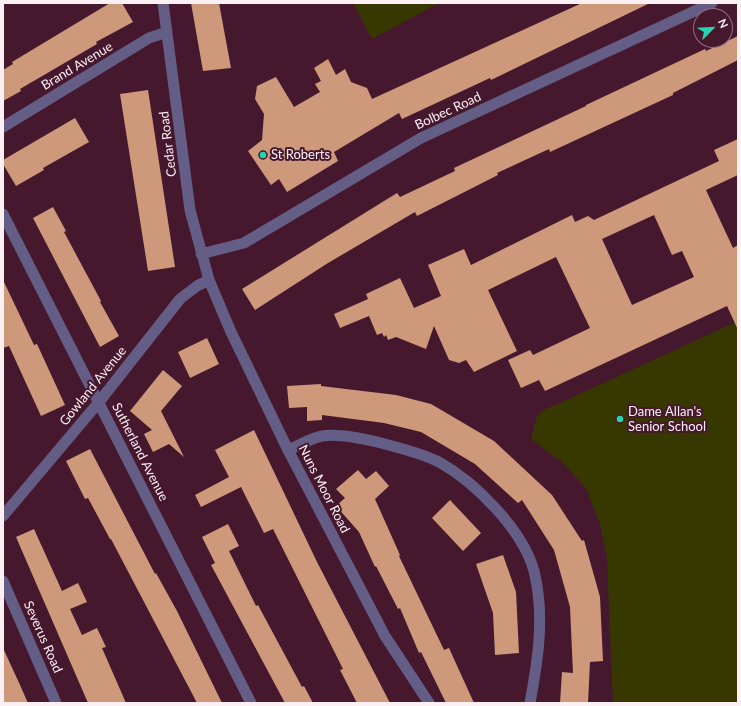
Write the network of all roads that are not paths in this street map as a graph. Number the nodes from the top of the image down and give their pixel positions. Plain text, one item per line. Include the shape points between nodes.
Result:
1 (163, 3) edge
2 (712, 3) edge
3 (167, 32) junction
4 (3, 127) edge
5 (3, 214) edge
6 (201, 254) junction
7 (209, 280) junction
8 (100, 402) junction
9 (288, 450) junction
10 (3, 516) edge
11 (3, 582) edge
12 (56, 703) edge
13 (251, 703) edge
14 (429, 703) edge
15 (530, 703) edge

1 - 3 street, Cedar Road
2 - 6 street, Bolbec Road via 421,138 244,243
3 - 4 street, Brand Avenue via 149,38
3 - 6 street, Cedar Road via 190,210
5 - 8 street, Sutherland Avenue
6 - 7 street, Cedar Road
7 - 8 street, Gowland Avenue via 180,300
7 - 9 street, Nuns Moor Road
8 - 10 street, Gowland Avenue
8 - 13 street, Sutherland Avenue
9 - 14 street, Nuns Moor Road via 385,636
9 - 15 street via 322,436 361,438 403,449 438,462 467,481 497,508 518,536 534,571 540,612 539,657
11 - 12 street, Severus Road

